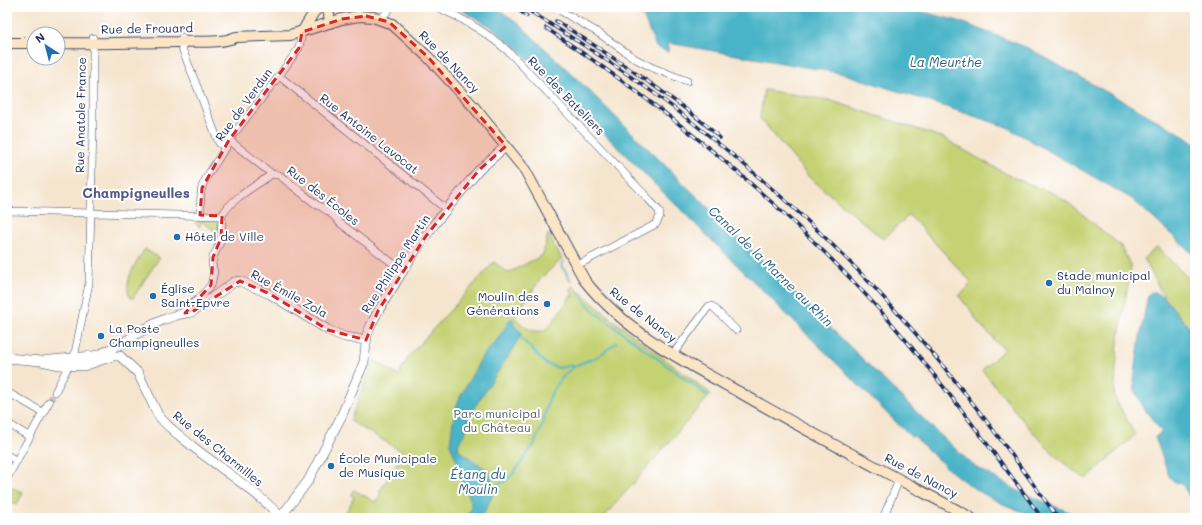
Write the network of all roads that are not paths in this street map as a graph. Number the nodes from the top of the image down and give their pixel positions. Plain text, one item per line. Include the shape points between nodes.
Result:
1 (320, 7) edge
2 (328, 7) edge
3 (391, 7) edge
4 (437, 7) edge
5 (554, 7) edge
6 (381, 19) junction
7 (330, 23) junction
8 (302, 32) junction
9 (7, 38) edge
10 (26, 38) edge
11 (66, 39) edge
12 (182, 39) junction
13 (93, 41) junction
14 (7, 43) edge
15 (26, 43) edge
16 (66, 43) edge
17 (279, 76) junction
18 (686, 81) dead end
19 (229, 140) junction
20 (506, 146) junction
21 (226, 148) junction
22 (272, 174) junction
23 (446, 209) junction
24 (7, 211) edge
25 (90, 213) junction
26 (200, 215) junction
27 (222, 216) junction
28 (576, 266) junction
29 (403, 271) junction
30 (185, 313) junction
31 (736, 330) dead end
32 (366, 340) junction
33 (120, 345) junction
34 (673, 354) junction
35 (120, 356) junction
36 (7, 358) edge
37 (72, 362) junction
38 (7, 392) edge
39 (55, 392) tunnel mouth
40 (49, 402) tunnel mouth
41 (44, 412) junction
42 (7, 423) edge
43 (30, 437) junction
44 (7, 455) edge
45 (17, 461) junction
46 (7, 478) edge
47 (899, 480) junction
48 (280, 518) edge
49 (883, 518) edge
50 (971, 518) edge

1 - 8 main road
2 - 7 main road
3 - 6 street
4 - 28 street, Rue des Bateliers via 460,17 510,53 659,211 660,216 656,224
5 - 18 street via 597,32 634,58
6 - 7 main road, Rue de Nancy via 359,16
6 - 20 main road, Rue de Nancy via 392,24 428,57
7 - 8 main road, Rue de Nancy
8 - 12 main road, Rue de Frouard via 236,37 230,40
8 - 17 street, Rue de Verdun via 299,48
9 - 10 main road
11 - 13 main road, Rue de Frouard
12 - 13 main road, Rue de Frouard
12 - 21 street via 182,48 219,143
13 - 16 main road, Rue de Frouard
13 - 25 street, Rue Anatole France
14 - 15 main road
17 - 19 street, Rue de Verdun
17 - 23 street, Rue Antoine Lavocat
19 - 21 street, Rue de Verdun
19 - 22 street, Rue des Écoles
20 - 23 street, Rue Philippe Martin via 478,170
20 - 28 main road, Rue de Nancy via 525,170
21 - 26 street, Rue de Verdun via 202,188
22 - 27 street via 230,204
22 - 29 street, Rue des Écoles via 278,175 323,208
23 - 29 street, Rue Philippe Martin
24 - 25 street
25 - 26 street
25 - 37 street, Rue Anatole France via 89,283
26 - 27 street
27 - 30 street via 221,238 213,257 214,272 211,285
28 - 34 main road, Rue de Nancy via 608,306
29 - 32 street, Rue Philippe Martin via 374,318
30 - 32 street, Rue Émile Zola via 192,312 234,282 240,281 270,294 328,330 345,337
30 - 33 street, Rue Émile Zola via 149,326
31 - 34 street via 709,306
32 - 48 street, Rue Philippe Martin via 364,362 342,417 308,481
33 - 35 street
33 - 37 street, Rue Émile Zola via 98,355
34 - 47 main road, Rue de Nancy via 780,416
35 - 37 street, Rue Émile Zola via 112,356 84,366
35 - 48 street, Rue des Charmilles via 138,373 162,420 271,507
36 - 37 street, Rue Émile Zola via 60,365
37 - 39 street, Rue Anatole France
38 - 41 street
40 - 41 street
41 - 43 street
42 - 43 street
43 - 45 street
44 - 45 street
45 - 46 street
47 - 49 street
47 - 50 main road, Rue de Nancy

